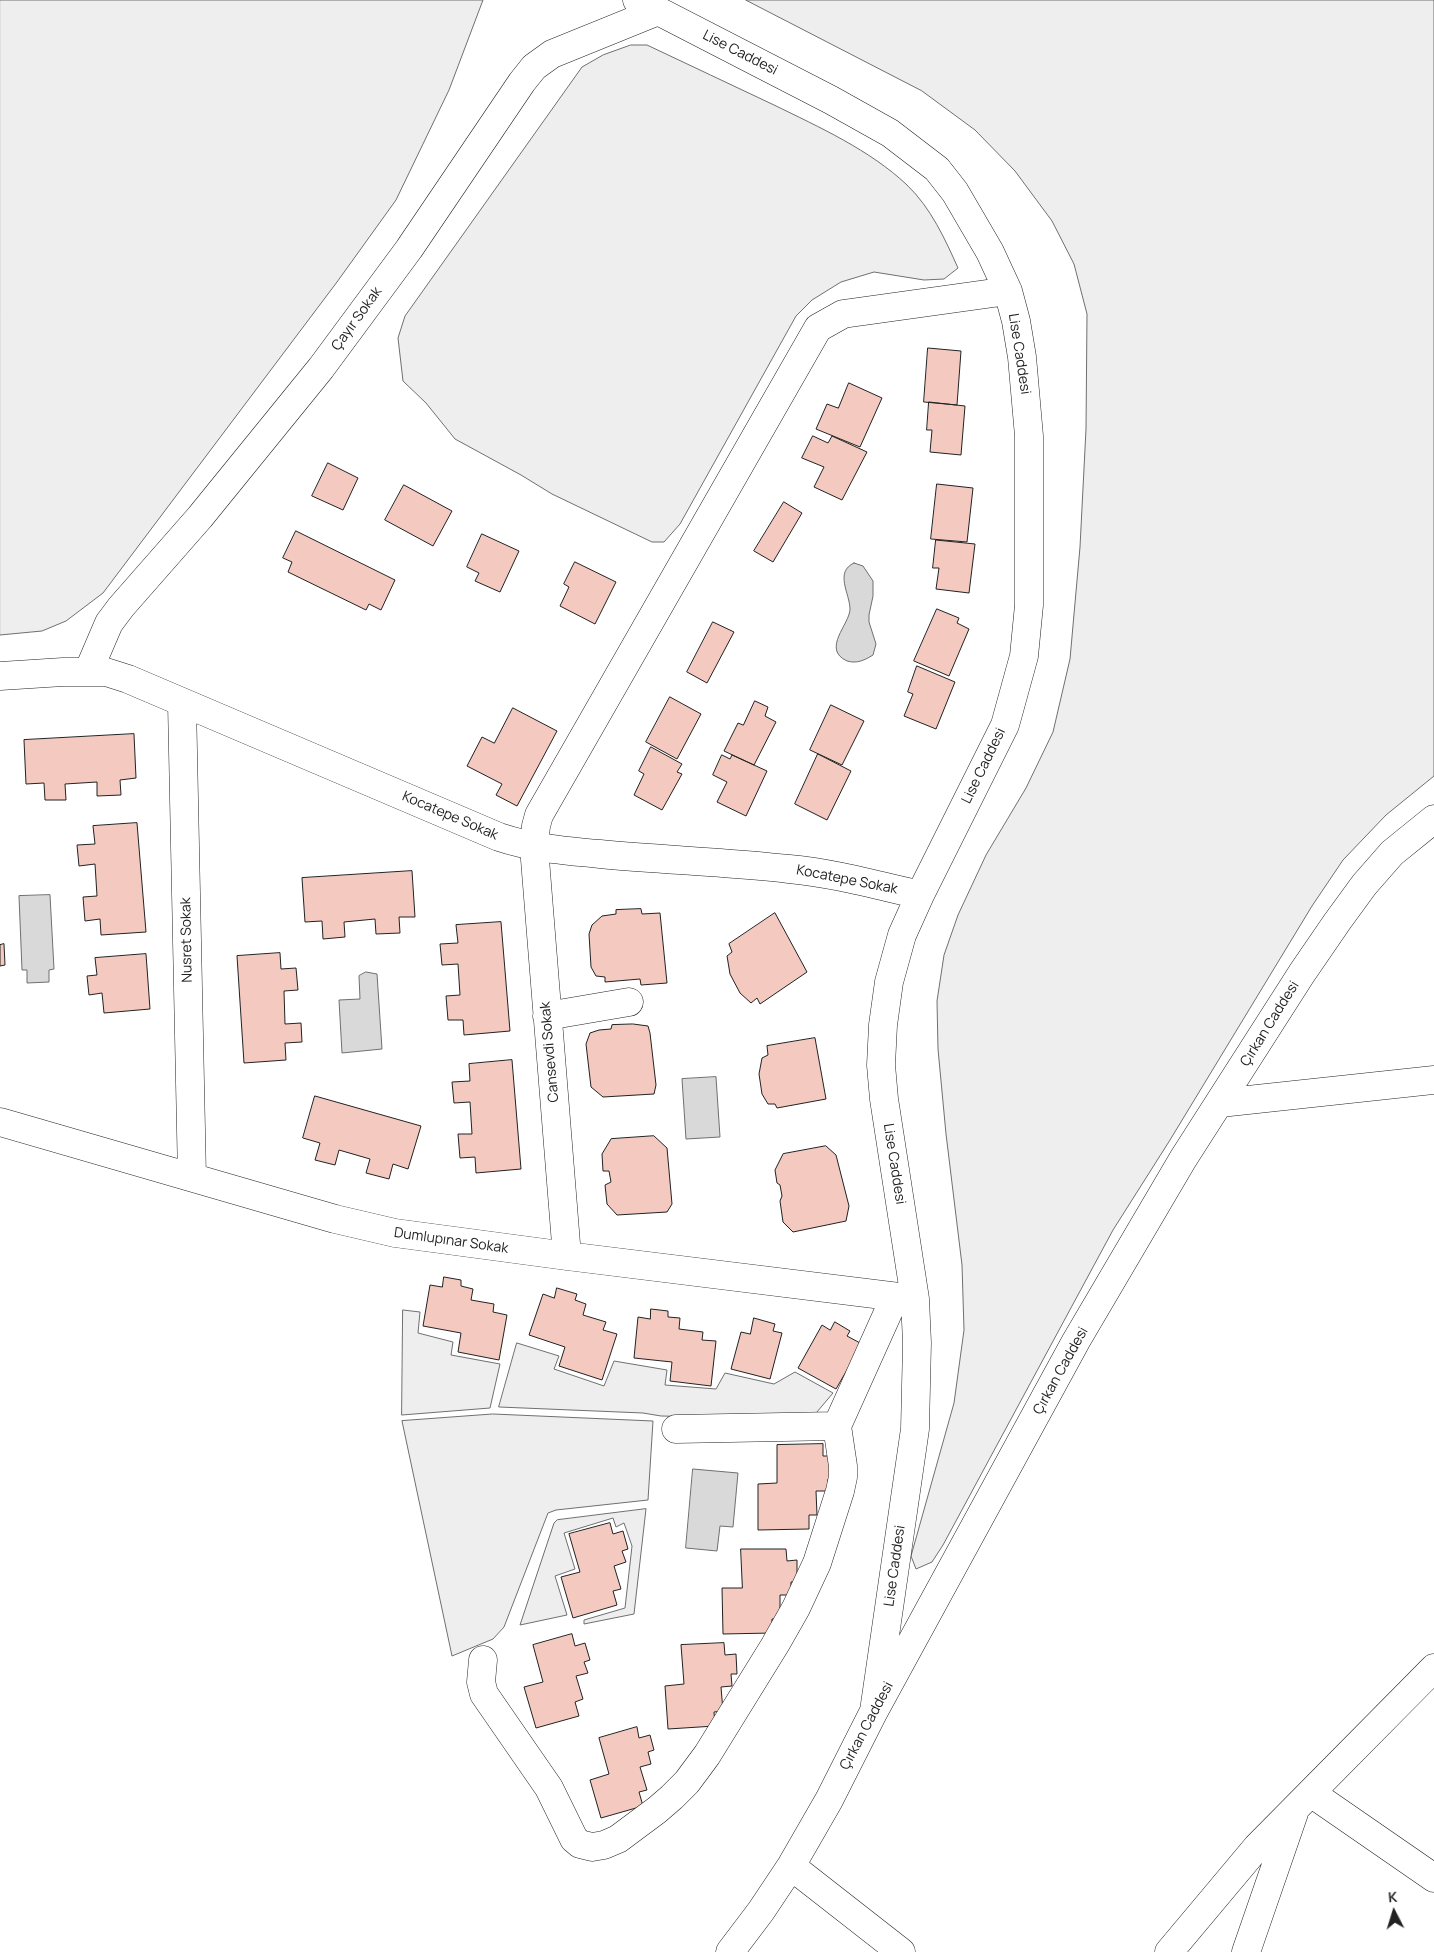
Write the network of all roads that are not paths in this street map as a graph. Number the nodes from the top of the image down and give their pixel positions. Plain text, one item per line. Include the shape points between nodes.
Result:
1 (647, 6) edge
2 (1008, 291) junction
3 (88, 672) junction
4 (0, 676) edge
5 (182, 704) junction
6 (1434, 819) edge
7 (534, 847) junction
8 (920, 895) junction
9 (628, 1002) dead end
10 (548, 1016) junction
11 (1434, 1080) edge
12 (1220, 1103) junction
13 (0, 1122) edge
14 (192, 1177) junction
15 (567, 1256) junction
16 (905, 1298) junction
17 (837, 1426) junction
18 (676, 1429) dead end
19 (483, 1660) dead end
20 (1434, 1668) edge
21 (874, 1710) junction
22 (1304, 1800) junction
23 (791, 1866) junction
24 (1434, 1878) edge
25 (730, 1952) edge
26 (901, 1952) edge
27 (1169, 1952) edge
28 (1246, 1952) edge

1 - 2 street, Lise Caddesi via 831,100 920,155 937,169 959,199
1 - 3 street, Çayır Sokak via 552,54 534,67 321,368 109,623
2 - 7 street, Cansevdi Sokak via 843,314 818,328 539,815
2 - 8 street, Lise Caddesi via 1022,357 1029,436 1029,605 1024,656 1005,725
3 - 4 street, Kocatepe Sokak
3 - 5 street, Kocatepe Sokak via 106,672 128,679
5 - 7 street, Kocatepe Sokak via 499,837
5 - 14 street, Nusret Sokak
6 - 12 street, Çırkan Caddesi via 1392,854 1364,885 1302,973
7 - 8 street, Kocatepe Sokak via 660,860 789,868
7 - 10 street, Cansevdi Sokak
8 - 16 street, Lise Caddesi via 902,935 889,982 881,1065
9 - 10 street
10 - 15 street, Cansevdi Sokak
11 - 12 street
12 - 21 street, Çırkan Caddesi via 1120,1264
13 - 14 street, Dumlupınar Sokak
14 - 15 street, Dumlupınar Sokak via 395,1233
15 - 16 street, Dumlupınar Sokak
16 - 17 street
16 - 21 street, Lise Caddesi via 917,1343 915,1429
17 - 18 street
17 - 19 street via 843,1466 840,1491 817,1563 796,1608 707,1755 687,1782 618,1839 592,1847 574,1839 549,1788 484,1694
20 - 22 street
21 - 23 street, Çırkan Caddesi via 829,1800
22 - 24 street
22 - 27 street via 1257,1847
22 - 28 street
23 - 25 street, Çırkan Caddesi
23 - 26 street

